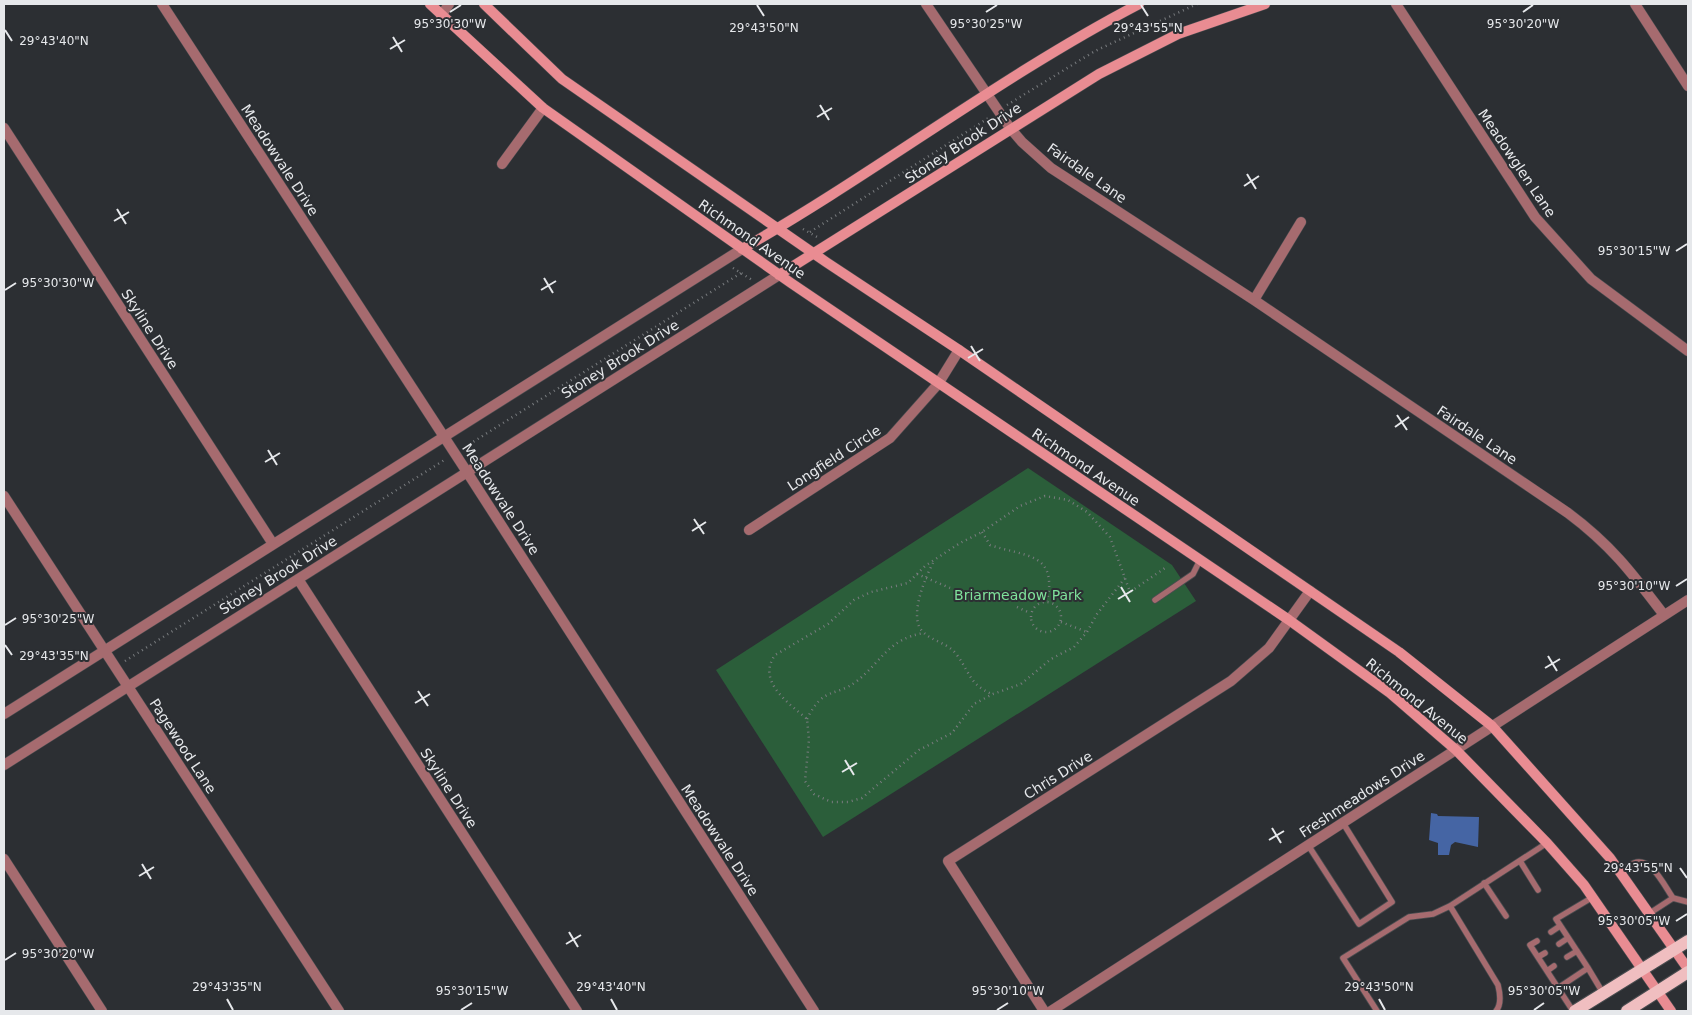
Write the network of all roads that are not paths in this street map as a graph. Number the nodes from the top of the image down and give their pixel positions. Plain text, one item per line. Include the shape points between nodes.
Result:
1 (162, 4) edge
2 (430, 4) edge
3 (449, 4) edge
4 (484, 4) edge
5 (926, 4) edge
6 (1139, 4) edge
7 (1266, 4) edge
8 (1396, 4) edge
9 (1635, 4) edge
10 (441, 16) junction
11 (1688, 86) edge
12 (986, 93) junction
13 (543, 108) junction
14 (4, 128) edge
15 (1010, 128) junction
16 (502, 164) dead end
17 (1301, 222) dead end
18 (778, 228) junction
19 (742, 249) junction
20 (815, 254) junction
21 (779, 275) junction
22 (1254, 300) junction
23 (959, 350) junction
24 (1688, 351) edge
25 (938, 384) junction
26 (444, 436) junction
27 (467, 472) junction
28 (4, 496) edge
29 (749, 530) dead end
30 (273, 544) junction
31 (1200, 560) junction
32 (298, 579) junction
33 (1310, 591) junction
34 (1155, 600) dead end
35 (1688, 600) edge
36 (1664, 615) junction
37 (1289, 620) junction
38 (104, 650) junction
39 (128, 686) junction
40 (4, 714) edge
41 (1492, 726) junction
42 (1456, 750) junction
43 (4, 765) edge
44 (1343, 823) junction
45 (1547, 844) junction
46 (1308, 845) junction
47 (4, 859) edge
48 (1520, 861) junction
49 (1621, 872) junction
50 (1484, 883) junction
51 (1538, 890) dead end
52 (1593, 897) junction
53 (1673, 898) junction
54 (1688, 902) edge
55 (1450, 906) junction
56 (1650, 914) junction
57 (1506, 916) dead end
58 (1560, 926) junction
59 (1550, 932) dead end
60 (1568, 938) junction
61 (1537, 941) dead end
62 (1688, 941) edge
63 (1559, 944) dead end
64 (1675, 949) junction
65 (1576, 951) junction
66 (1545, 953) dead end
67 (1538, 957) junction
68 (1567, 957) dead end
69 (1554, 966) dead end
70 (1588, 968) junction
71 (1643, 969) junction
72 (1688, 970) edge
73 (1547, 971) junction
74 (1558, 988) junction
75 (1658, 991) junction
76 (1604, 994) junction
77 (102, 1011) edge
78 (339, 1011) edge
79 (577, 1011) edge
80 (814, 1011) edge
81 (1044, 1011) edge
82 (1051, 1011) edge
83 (1376, 1011) edge
84 (1496, 1011) edge
85 (1574, 1011) edge
86 (1627, 1011) edge
87 (1671, 1011) edge

1 - 26 street, Meadowvale Drive
2 - 10 main road, Richmond Avenue
3 - 10 street
4 - 18 main road, Richmond Avenue via 562,80
5 - 12 street, Fairdale Lane
6 - 12 main road, Stoney Brook Drive via 1078,36
7 - 15 main road, Stoney Brook Drive via 1178,34 1099,74
8 - 24 street, Meadowglen Lane via 1534,217 1591,279
9 - 11 street
10 - 13 main road, Richmond Avenue
12 - 15 street, Fairdale Lane
12 - 18 main road, Stoney Brook Drive
13 - 16 street
13 - 19 main road, Richmond Avenue
14 - 30 street, Skyline Drive
15 - 20 main road, Stoney Brook Drive
15 - 22 street, Fairdale Lane via 1051,168
17 - 22 street
18 - 19 main road, Stoney Brook Drive
18 - 20 main road, Richmond Avenue
19 - 21 main road, Richmond Avenue
19 - 26 street, Stoney Brook Drive
20 - 21 main road, Stoney Brook Drive
20 - 23 main road, Richmond Avenue
21 - 25 main road, Richmond Avenue
21 - 27 street, Stoney Brook Drive
22 - 36 street, Fairdale Lane via 1598,534
23 - 25 street, Longfield Circle
23 - 33 main road, Richmond Avenue
25 - 29 street, Longfield Circle via 890,438
25 - 31 main road, Richmond Avenue
26 - 27 street, Meadowvale Drive
26 - 30 street, Stoney Brook Drive
27 - 32 street, Stoney Brook Drive
27 - 80 street, Meadowvale Drive
28 - 38 street, Pagewood Lane
30 - 38 street, Stoney Brook Drive
31 - 34 lane via 1193,574
31 - 37 main road, Richmond Avenue
32 - 39 street, Stoney Brook Drive
32 - 79 street, Skyline Drive
33 - 37 street, Chris Drive
33 - 41 main road, Richmond Avenue via 1399,652
35 - 36 street, Freshmeadows Drive
36 - 41 street, Freshmeadows Drive
37 - 42 main road, Richmond Avenue via 1390,693
37 - 81 street, Chris Drive via 1269,648 1231,681 948,861
38 - 39 street, Pagewood Lane
38 - 40 street, Stoney Brook Drive
39 - 43 street, Stoney Brook Drive
39 - 78 street, Pagewood Lane
41 - 42 street, Freshmeadows Drive
41 - 49 main road, Richmond Avenue
42 - 44 street, Freshmeadows Drive
42 - 45 main road, Richmond Avenue
44 - 46 street, Freshmeadows Drive
44 - 46 lane via 1392,902 1359,924
45 - 48 lane
45 - 52 main road, Richmond Avenue
46 - 82 street, Freshmeadows Drive
47 - 77 street
48 - 50 lane
48 - 51 lane
49 - 53 lane via 1635,862 1643,862 1651,867
49 - 56 main road, Richmond Avenue
50 - 55 lane
50 - 57 lane
52 - 58 lane via 1556,919
52 - 71 main road, Richmond Avenue
53 - 54 lane
53 - 56 lane
55 - 83 lane via 1433,914 1409,917 1343,958
55 - 84 lane via 1498,985 1499,1008
56 - 64 main road, Richmond Avenue
58 - 59 lane
58 - 60 lane
60 - 63 lane
60 - 65 lane
61 - 67 lane via 1530,945
62 - 64 main road
64 - 71 main road
64 - 72 main road, Richmond Avenue
65 - 68 lane
65 - 70 lane
66 - 67 lane
67 - 73 lane
69 - 73 lane
70 - 74 lane
70 - 76 lane
71 - 75 main road, Richmond Avenue
71 - 76 main road
72 - 75 main road
73 - 74 lane
74 - 85 lane
75 - 86 main road
75 - 87 main road, Richmond Avenue
76 - 85 main road

